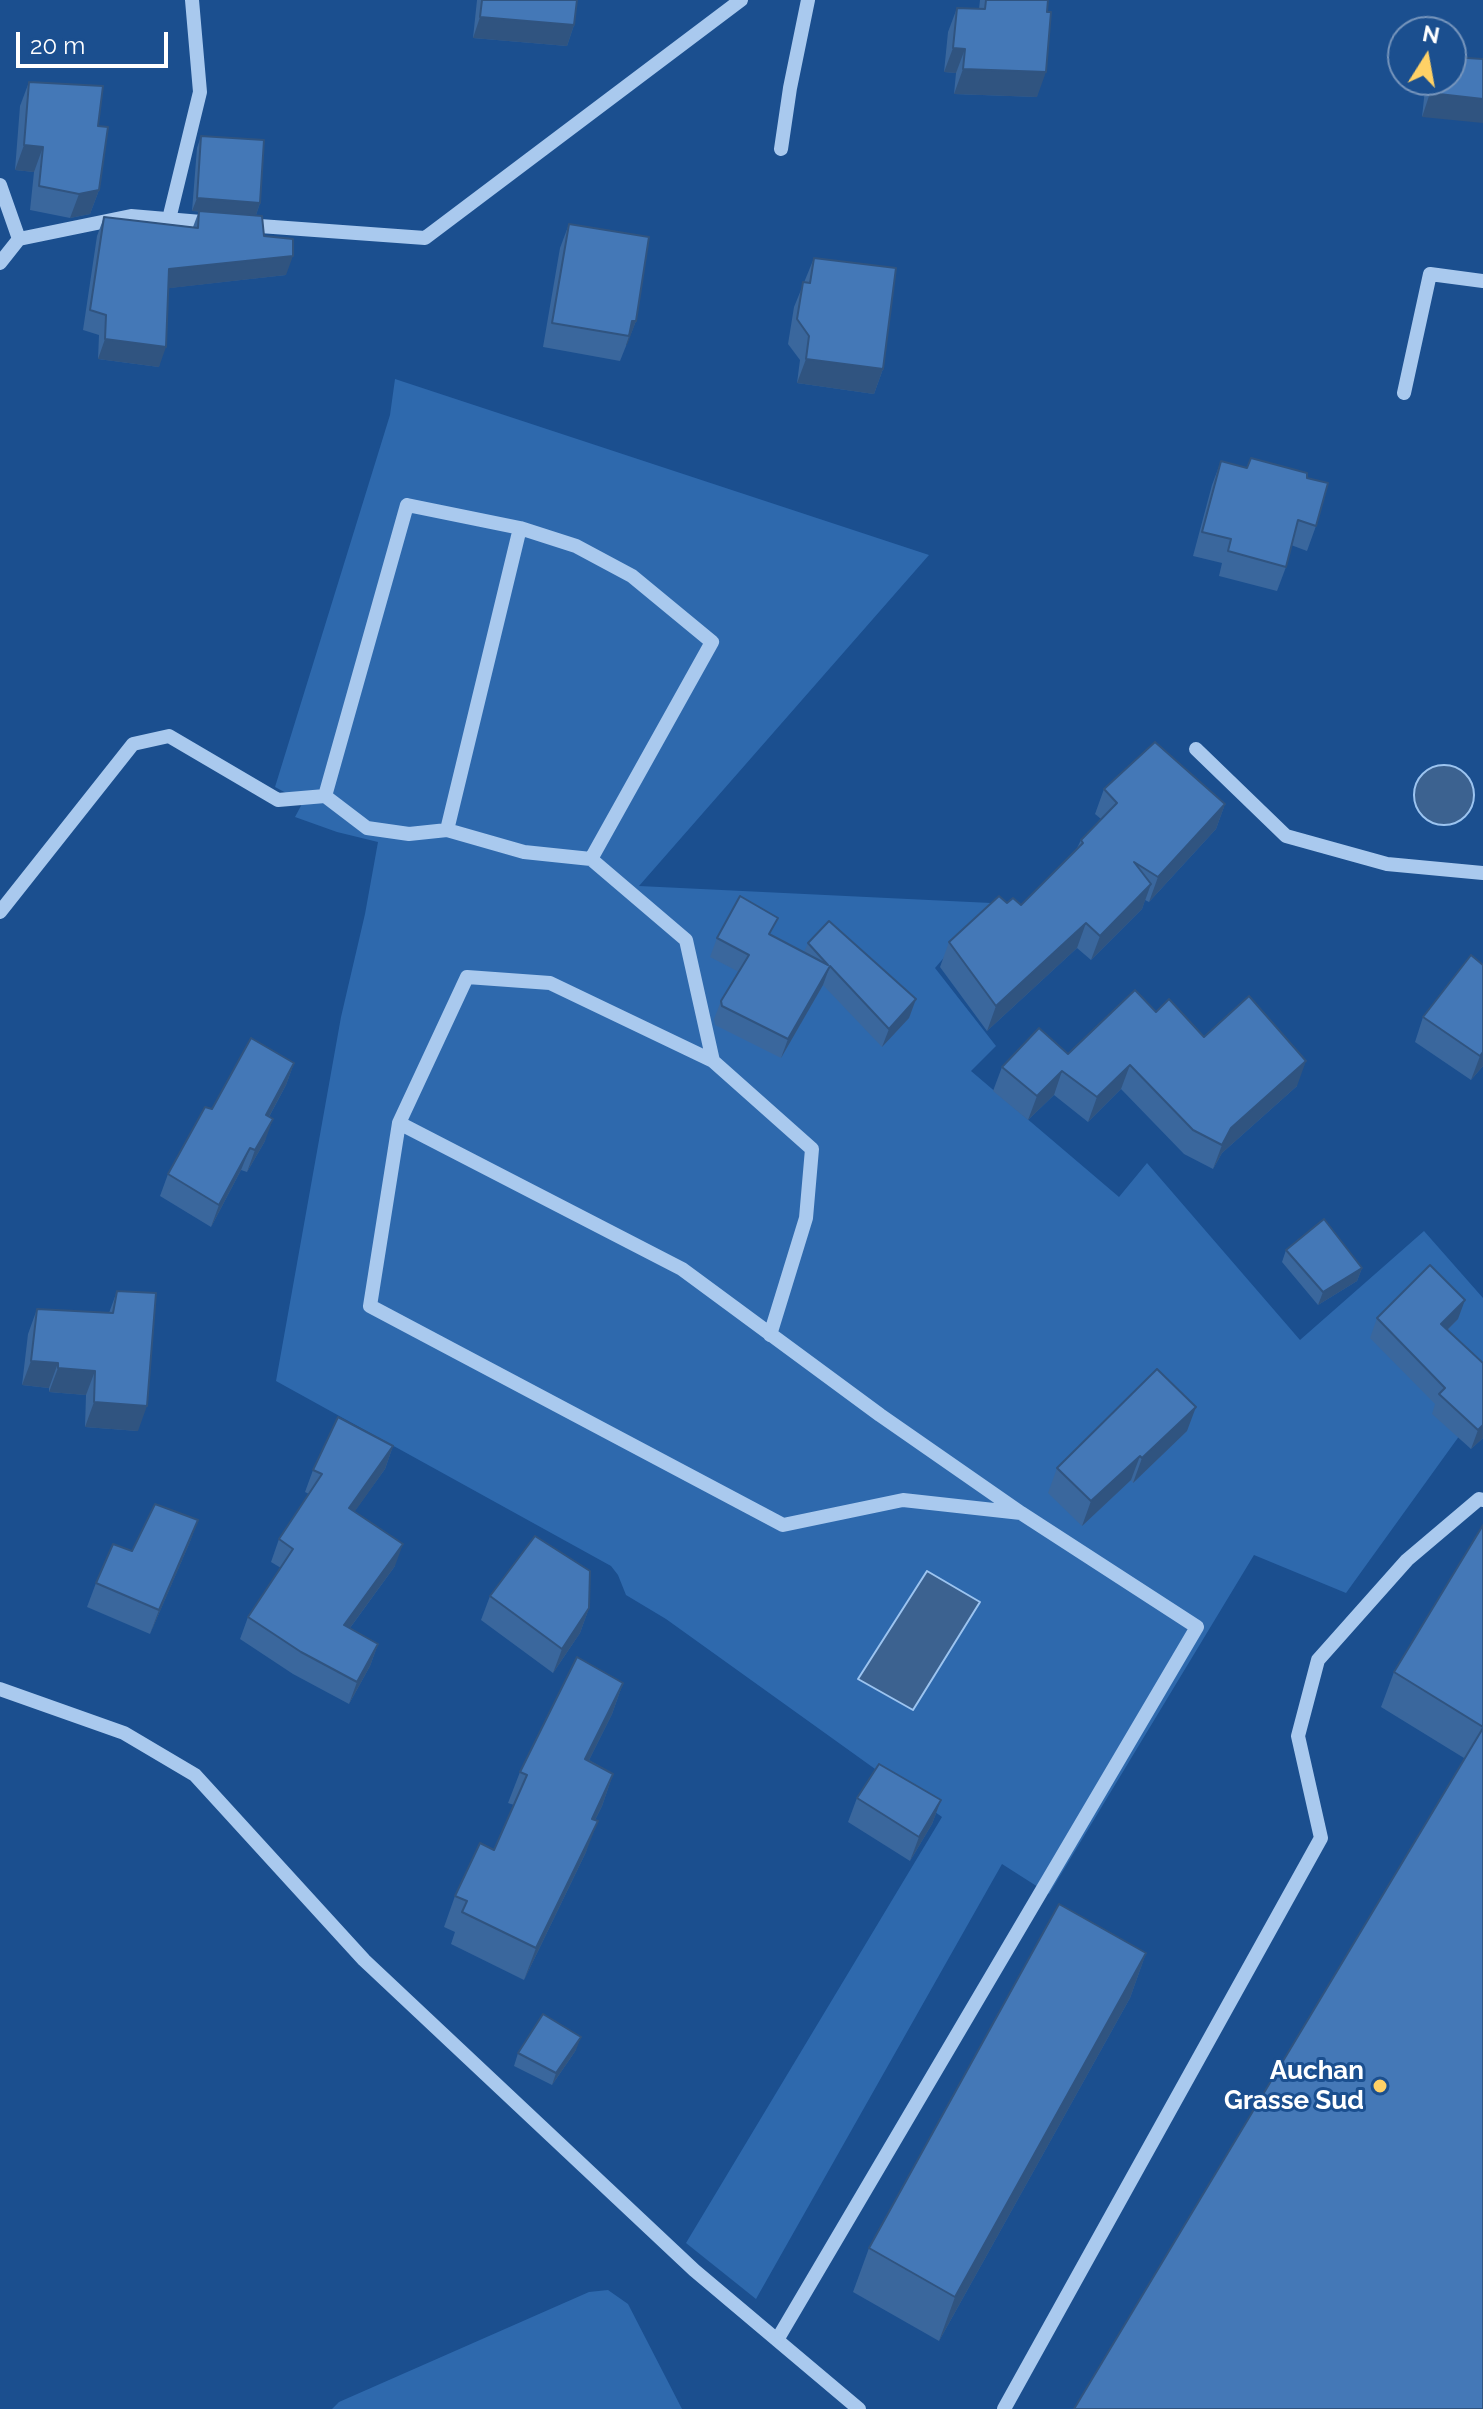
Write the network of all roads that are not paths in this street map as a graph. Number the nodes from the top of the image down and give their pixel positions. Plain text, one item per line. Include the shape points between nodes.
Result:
1 (192, 0) edge
2 (741, 0) edge
3 (808, 0) edge
4 (781, 149) dead end
5 (0, 185) edge
6 (169, 219) junction
7 (19, 239) junction
8 (0, 263) edge
9 (1483, 281) edge
10 (1404, 393) dead end
11 (520, 528) junction
12 (1196, 749) dead end
13 (325, 796) junction
14 (447, 830) junction
15 (591, 859) junction
16 (1483, 873) edge
17 (0, 912) edge
18 (713, 1061) junction
19 (399, 1123) junction
20 (770, 1335) junction
21 (1483, 1500) edge
22 (1021, 1513) junction
23 (0, 1689) edge
24 (777, 2340) junction
25 (859, 2409) edge
26 (1004, 2409) edge

1 - 6 street via 200,92
2 - 6 street via 425,238
3 - 4 street
5 - 7 street
6 - 7 street via 131,216
7 - 8 street
9 - 10 street via 1430,274
11 - 13 street via 407,505
11 - 14 street
11 - 15 street via 576,546 632,576 712,642
12 - 16 street via 1286,836 1387,864
13 - 14 street via 367,828 409,834
13 - 17 street via 278,800 169,736 133,744
14 - 15 street via 524,852
15 - 18 street via 686,940
18 - 19 street via 550,983 467,977
18 - 20 street via 812,1149 806,1218
19 - 20 street via 682,1269
19 - 22 street via 370,1306 783,1525 903,1500
20 - 22 street
21 - 26 street via 1407,1560 1318,1660 1298,1736 1321,1838
22 - 24 street via 1197,1627
23 - 24 street via 124,1733 195,1775 364,1960 694,2270
24 - 25 street

